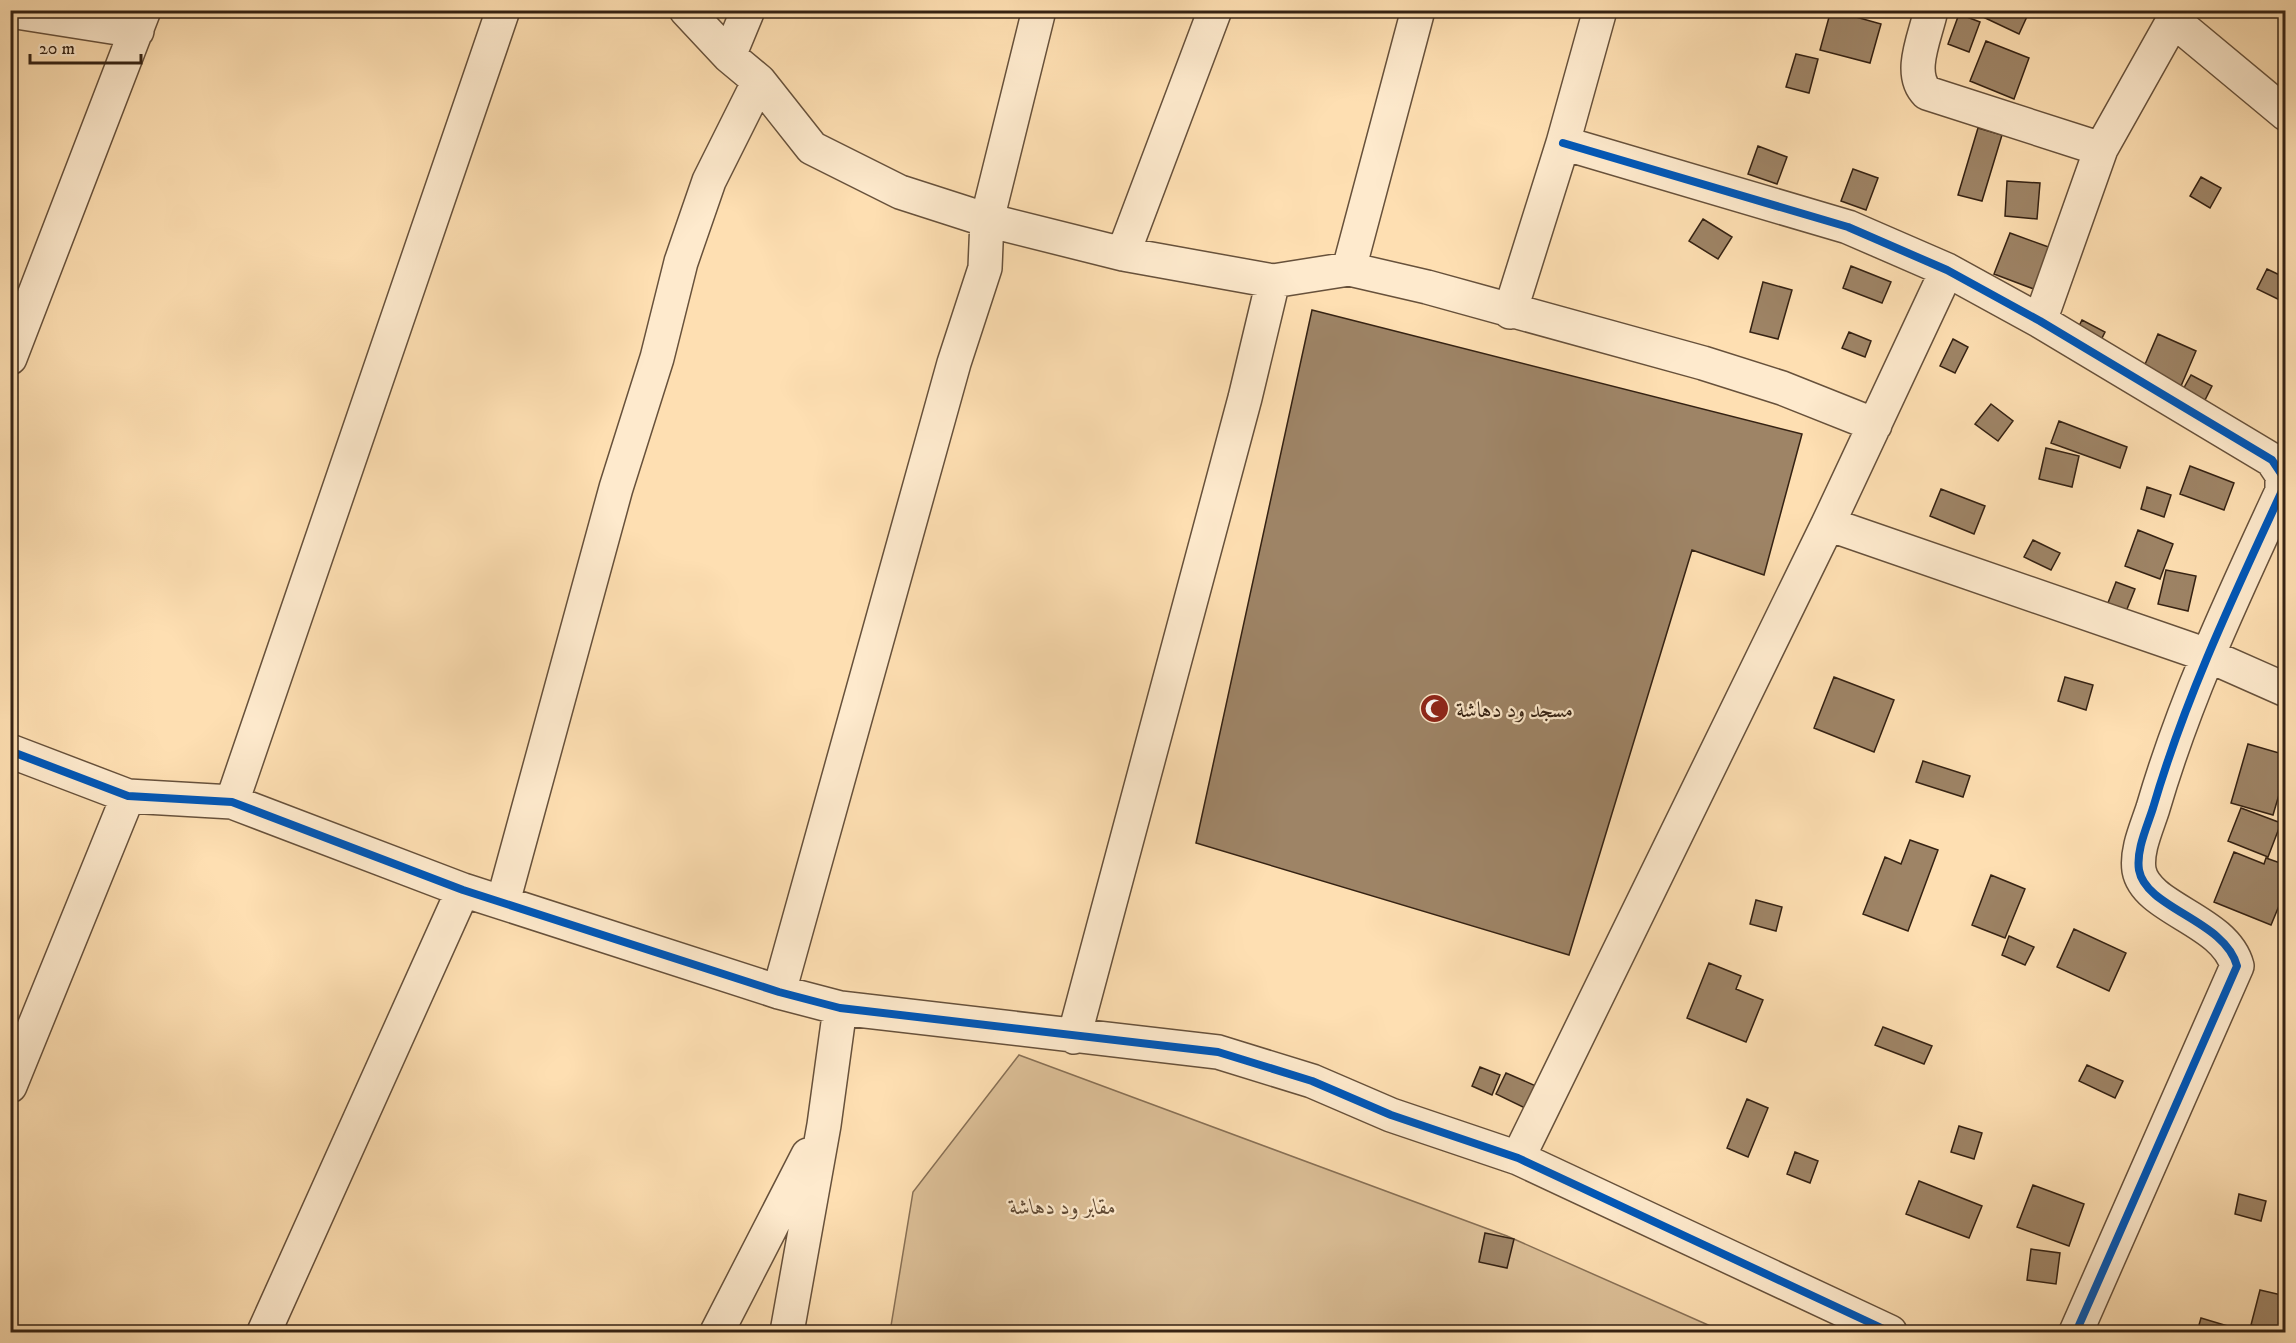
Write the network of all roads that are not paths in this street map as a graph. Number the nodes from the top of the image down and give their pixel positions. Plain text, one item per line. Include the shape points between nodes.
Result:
1 (503, 10) edge
2 (686, 10) edge
3 (748, 10) edge
4 (1039, 10) edge
5 (1215, 10) edge
6 (1418, 10) edge
7 (1600, 10) edge
8 (1931, 10) edge
9 (10, 11) edge
10 (2176, 15) edge
11 (141, 21) edge
12 (729, 56) junction
13 (759, 81) junction
14 (2286, 114) edge
15 (1563, 143) junction
16 (2101, 149) junction
17 (987, 220) junction
18 (1123, 254) junction
19 (1349, 268) junction
20 (1947, 270) junction
21 (1273, 281) junction
22 (1510, 312) junction
23 (2040, 321) junction
24 (10, 358) edge
25 (1875, 425) junction
26 (1828, 524) junction
27 (2207, 655) junction
28 (2286, 690) edge
29 (10, 751) edge
30 (128, 796) junction
31 (232, 802) junction
32 (463, 890) junction
33 (503, 902) junction
34 (779, 992) junction
35 (840, 1008) junction
36 (1074, 1036) junction
37 (10, 1086) edge
38 (824, 1125) junction
39 (1518, 1158) junction
40 (264, 1332) edge
41 (717, 1332) edge
42 (787, 1332) edge
43 (1890, 1332) edge
44 (2076, 1332) edge

1 - 31 street
2 - 12 street
3 - 12 street
4 - 17 street
5 - 18 street
6 - 19 street
7 - 15 street
8 - 16 street via 1916,75 1927,93
9 - 11 street
10 - 14 street
10 - 16 street
11 - 24 street
12 - 13 street
13 - 17 street via 812,148 900,192
13 - 33 street via 710,181 681,262
15 - 20 street via 1848,226
15 - 22 street
16 - 23 street
17 - 18 street
17 - 34 street via 985,268 954,363
18 - 21 street
19 - 21 street
19 - 22 street
20 - 23 street
20 - 25 street
21 - 36 street
22 - 25 street via 1702,363 1782,388
23 - 27 street via 2272,460 2282,475 2282,491
25 - 26 street
26 - 27 street
26 - 39 street
27 - 28 street
27 - 44 street via 2166,763 2140,849 2139,870 2148,888 2220,938 2233,951 2237,966
29 - 30 street
30 - 31 street
30 - 37 street
31 - 32 street
32 - 33 street
32 - 40 street
33 - 34 street
34 - 35 street
35 - 36 street
35 - 38 street
36 - 39 street via 1218,1052 1312,1081 1391,1115
38 - 41 street
38 - 42 street
39 - 43 street

